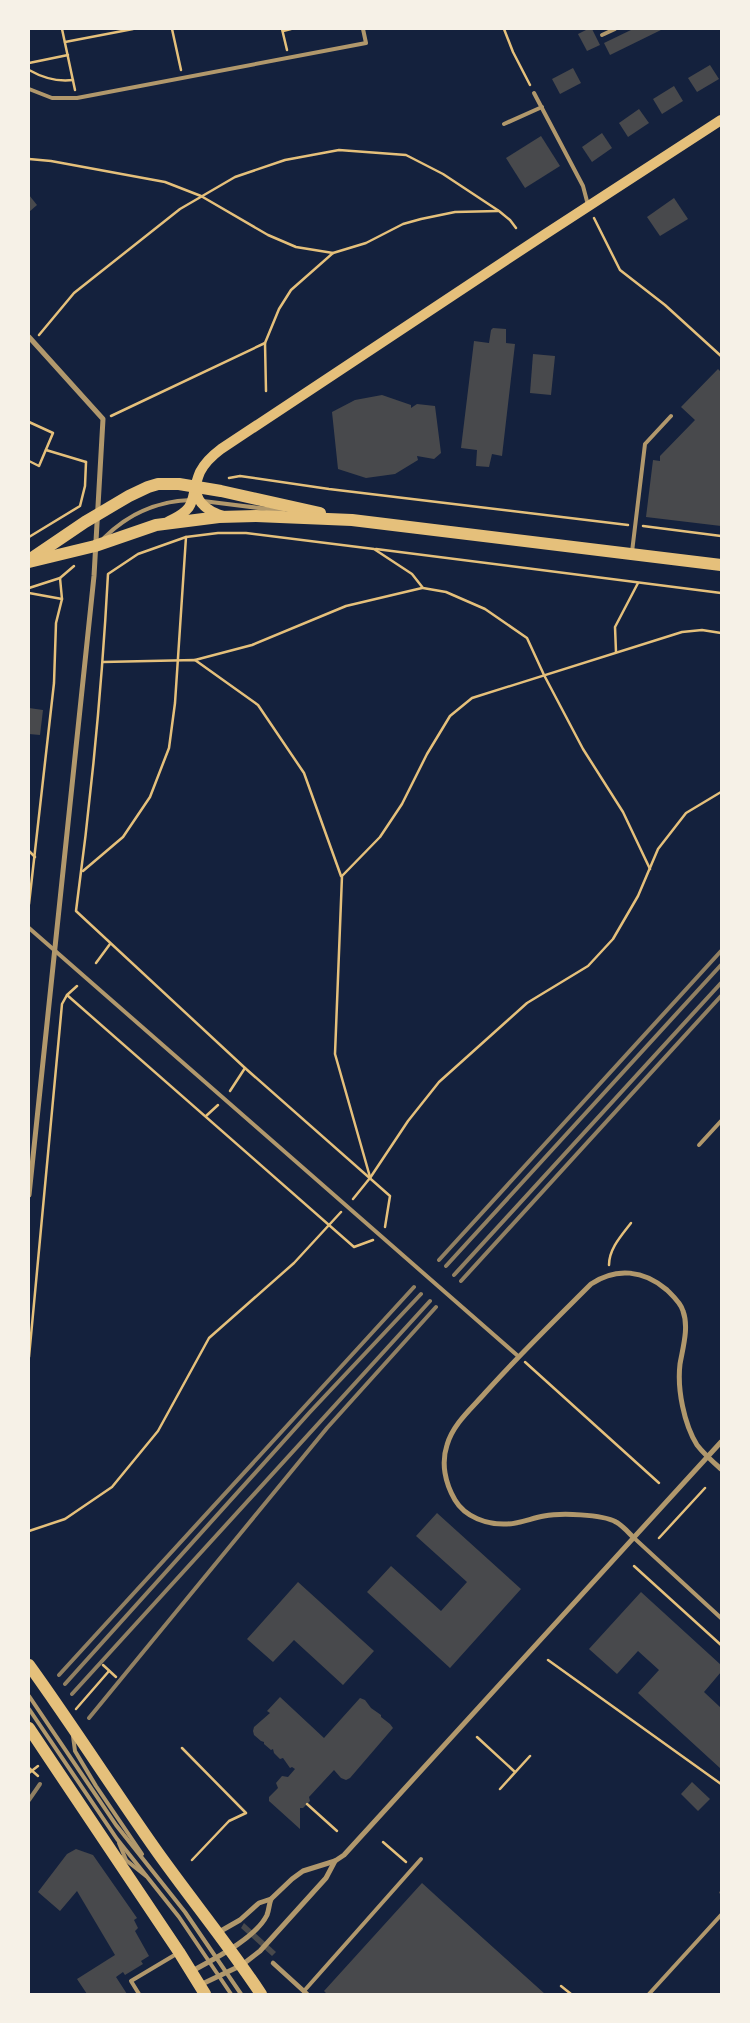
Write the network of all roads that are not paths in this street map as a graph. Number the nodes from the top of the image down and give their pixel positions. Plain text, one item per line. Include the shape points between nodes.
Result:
1 (363, 29) edge
2 (615, 29) edge
3 (602, 35) dead end
4 (29, 89) edge
5 (534, 93) road end
6 (542, 107) junction
7 (721, 120) edge
8 (504, 124) dead end
9 (588, 206) junction
10 (29, 337) edge
11 (671, 416) dead end
12 (196, 487) junction
13 (196, 500) junction
14 (97, 515) junction
15 (229, 517) junction
16 (352, 520) junction
17 (163, 524) junction
18 (95, 546) junction
19 (632, 554) junction
20 (29, 561) edge
21 (721, 565) edge
22 (29, 928) edge
23 (54, 952) junction
24 (721, 1121) edge
25 (699, 1145) dead end
26 (29, 1195) edge
27 (518, 1356) junction
28 (721, 1442) edge
29 (708, 1457) junction
30 (721, 1469) edge
31 (633, 1536) junction
32 (721, 1618) edge
33 (29, 1665) edge
34 (29, 1696) edge
35 (29, 1709) edge
36 (29, 1728) edge
37 (79, 1747) junction
38 (62, 1767) junction
39 (112, 1842) junction
40 (421, 1859) dead end
41 (126, 1861) junction
42 (335, 1861) junction
43 (158, 1876) junction
44 (152, 1882) junction
45 (138, 1891) junction
46 (271, 1899) junction
47 (721, 1915) edge
48 (219, 1932) junction
49 (230, 1949) junction
50 (179, 1952) junction
51 (216, 1958) junction
52 (209, 1962) junction
53 (273, 1963) dead end
54 (242, 1965) junction
55 (191, 1971) junction
56 (226, 1972) junction
57 (219, 1975) junction
58 (203, 1992) edge
59 (305, 1993) edge
60 (139, 1994) edge
61 (231, 1994) edge
62 (241, 1994) edge
63 (261, 1994) edge
64 (649, 1994) edge

1 - 4 lane via 366,43 77,98 52,98
2 - 3 lane
5 - 6 lane
6 - 8 lane
6 - 9 lane via 583,186
7 - 9 main road
9 - 12 main road via 222,449 203,466
10 - 14 street via 103,419
11 - 19 lane via 645,444
12 - 13 main road
12 - 14 main road via 171,483 148,487
12 - 16 main road
13 - 15 main road via 211,511
13 - 16 lane
13 - 17 main road via 184,513
13 - 18 lane via 164,502 142,510 114,528
14 - 18 street
14 - 20 main road
15 - 16 main road
15 - 17 main road
16 - 19 main road
17 - 18 main road
18 - 20 main road
18 - 23 street
19 - 21 main road
22 - 23 lane
23 - 26 street
23 - 27 lane
24 - 25 lane
27 - 29 street via 602,1276 628,1272 658,1282 674,1296 683,1310 685,1337 680,1370 681,1394 689,1428 696,1444
27 - 31 street via 456,1426 447,1444 445,1475 458,1505 470,1516 508,1524 546,1515 590,1516 615,1521
28 - 29 street
29 - 30 street
29 - 31 street
31 - 32 lane
31 - 42 street via 344,1855
33 - 37 main road via 72,1726
34 - 43 lane via 116,1825
35 - 38 lane
36 - 38 main road
37 - 43 lane via 96,1786
37 - 48 main road
38 - 39 main road
39 - 41 lane
39 - 41 lane
39 - 44 lane
39 - 45 main road
40 - 59 lane
41 - 44 lane
41 - 45 lane
42 - 46 street via 303,1871
42 - 54 street via 326,1878 260,1951
43 - 51 lane
44 - 52 lane
45 - 50 main road
46 - 48 street via 258,1903 240,1920
46 - 49 street via 267,1915 253,1932
47 - 64 lane
48 - 49 main road
49 - 51 street
49 - 54 main road
50 - 55 main road
50 - 60 lane via 131,1981
51 - 52 street
51 - 56 lane
52 - 55 street
52 - 57 lane
53 - 59 street
54 - 56 street
54 - 63 main road
55 - 58 main road
56 - 57 street
56 - 62 lane
57 - 58 street
57 - 61 lane

